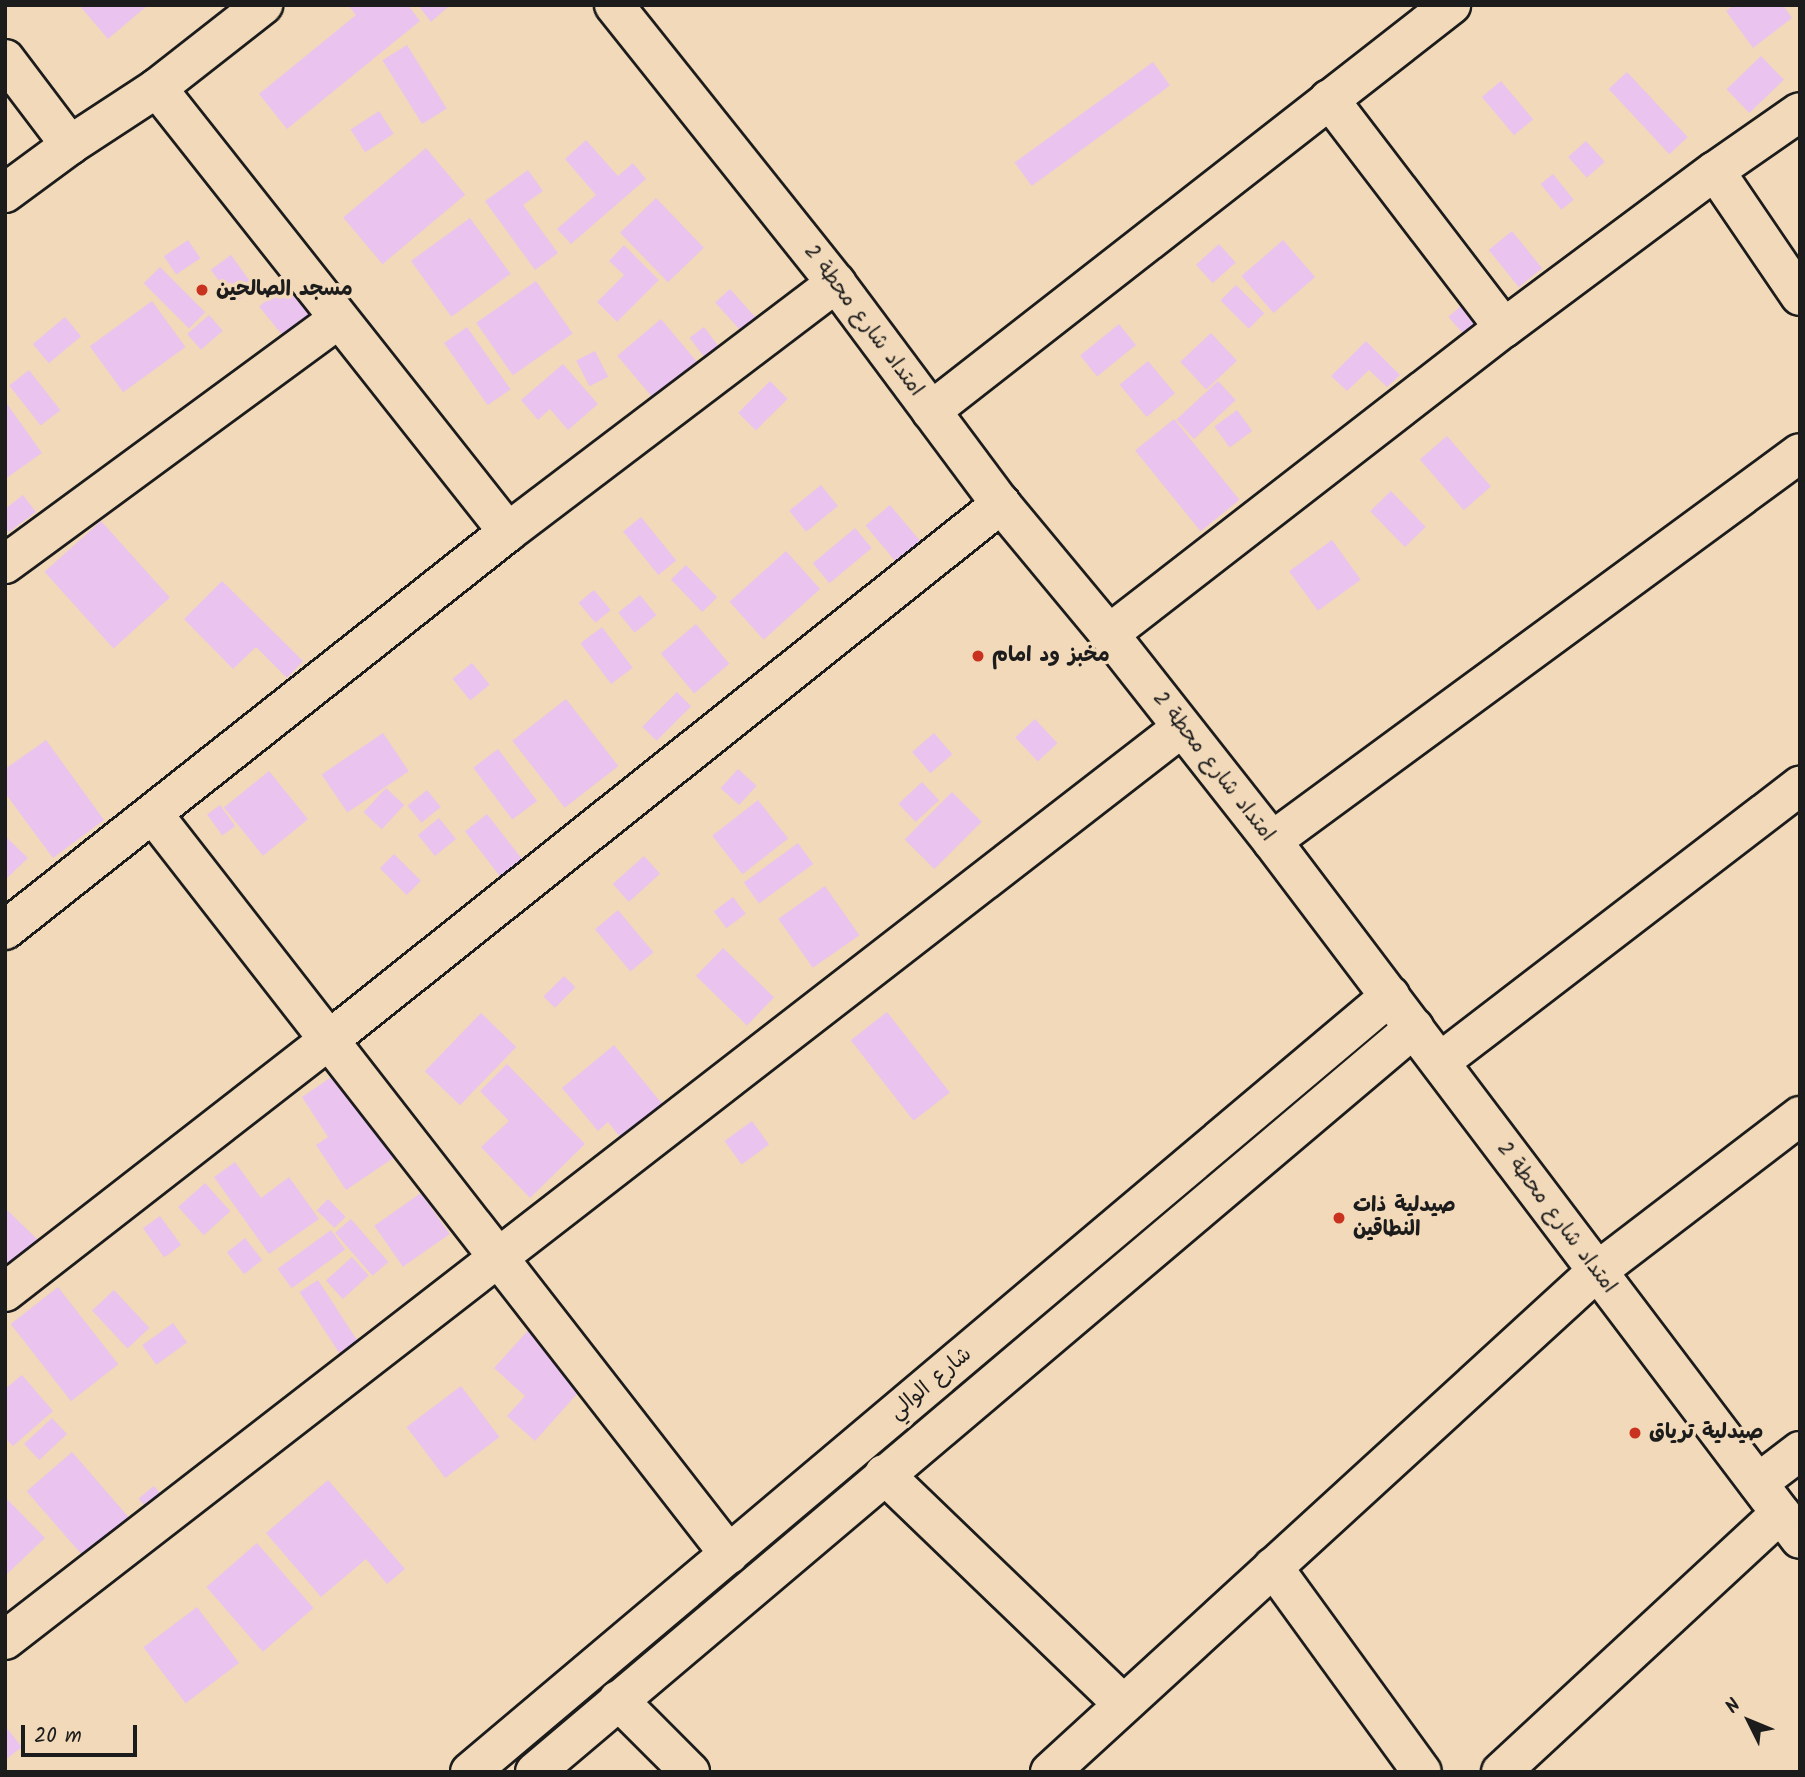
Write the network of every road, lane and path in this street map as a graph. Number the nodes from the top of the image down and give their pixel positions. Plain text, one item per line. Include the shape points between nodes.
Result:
1 (263, 5) edge
2 (614, 5) edge
3 (1451, 5) edge
4 (5, 59) edge
5 (157, 88) junction
6 (1329, 99) junction
7 (1800, 112) edge
8 (70, 145) junction
9 (1715, 171) junction
10 (5, 193) edge
11 (836, 283) junction
12 (1800, 296) edge
13 (339, 319) junction
14 (1504, 328) junction
15 (931, 411) junction
16 (1800, 453) edge
17 (1001, 504) junction
18 (508, 532) junction
19 (5, 565) edge
20 (1109, 634) junction
21 (1181, 728) junction
22 (1800, 786) edge
23 (153, 814) junction
24 (1272, 841) junction
25 (5, 930) edge
26 (1390, 996) junction
27 (1414, 1028) junction
28 (329, 1040) junction
29 (1440, 1062) junction
30 (1800, 1115) edge
31 (497, 1259) junction
32 (1595, 1272) junction
33 (5, 1292) edge
34 (1800, 1451) edge
35 (884, 1474) junction
36 (1758, 1483) junction
37 (1790, 1526) edge
38 (729, 1555) junction
39 (1273, 1567) junction
40 (5, 1640) edge
41 (618, 1700) junction
42 (1123, 1704) junction
43 (470, 1772) edge
44 (535, 1772) edge
45 (690, 1772) edge
46 (1049, 1772) edge
47 (1422, 1772) edge
48 (1501, 1772) edge

1 - 5 street
2 - 11 street, امتداد شارع محطة 2
3 - 6 street
4 - 8 street
5 - 8 street
5 - 13 street
6 - 14 street
6 - 15 street
7 - 9 street
8 - 10 street
9 - 12 street
9 - 14 street
11 - 15 street, امتداد شارع محطة 2
11 - 18 street
13 - 18 street
13 - 19 street
14 - 20 street
15 - 17 street, امتداد شارع محطة 2
16 - 24 street
17 - 20 street, امتداد شارع محطة 2
17 - 28 street
18 - 23 street
20 - 21 street, امتداد شارع محطة 2
21 - 24 street, امتداد شارع محطة 2
21 - 31 street
22 - 29 street
23 - 25 street
23 - 28 street
24 - 26 street, امتداد شارع محطة 2
26 - 27 street, امتداد شارع محطة 2
26 - 38 street, شارع الوالي
27 - 29 street, امتداد شارع محطة 2
27 - 35 street, شارع الوالي
28 - 31 street
28 - 33 street
29 - 32 street, امتداد شارع محطة 2
30 - 32 street
31 - 38 street
31 - 40 street
32 - 36 street, امتداد شارع محطة 2
32 - 39 street
34 - 36 street
35 - 41 street, شارع الوالي
35 - 42 street
36 - 37 street, امتداد شارع محطة 2
37 - 48 street
38 - 43 street, شارع الوالي
39 - 42 street
39 - 47 street
41 - 44 street, شارع الوالي
41 - 45 street
42 - 46 street

